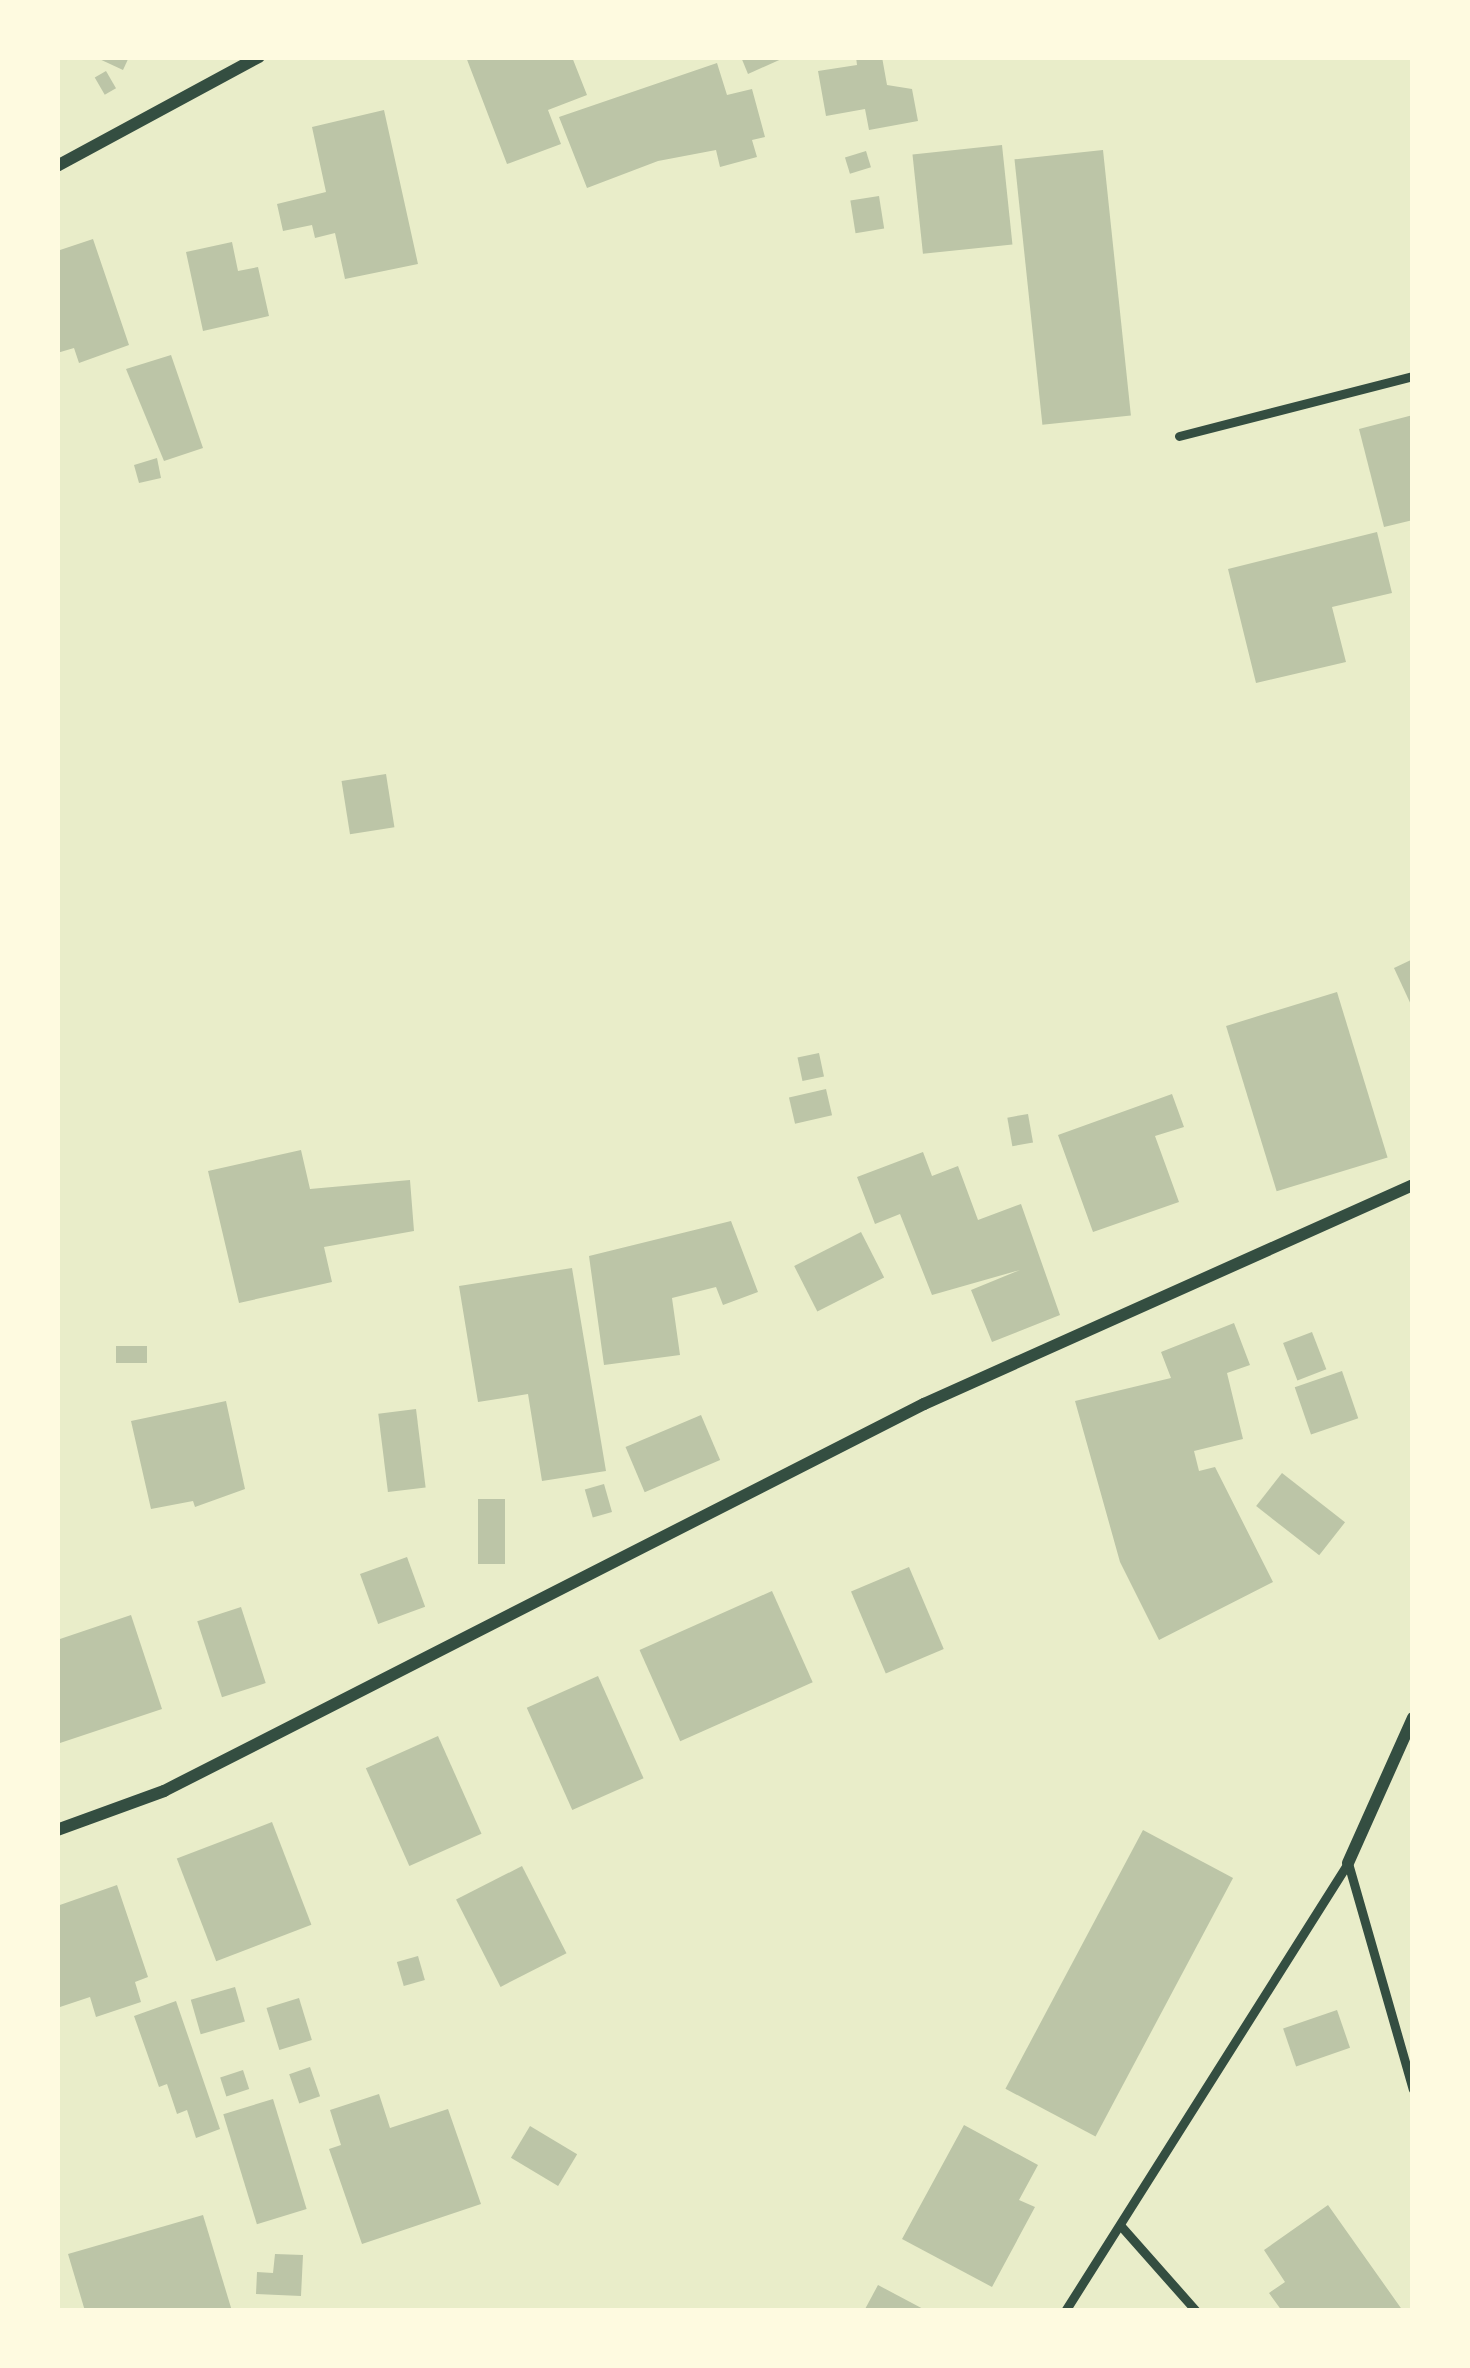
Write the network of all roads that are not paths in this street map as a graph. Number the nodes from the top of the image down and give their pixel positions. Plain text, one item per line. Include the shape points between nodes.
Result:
1 (259, 57) edge
2 (57, 166) edge
3 (1413, 376) edge
4 (1179, 436) dead end
5 (1413, 1185) edge
6 (1413, 1718) edge
7 (57, 1830) edge
8 (1348, 1863) junction
9 (1413, 2089) edge
10 (1120, 2224) junction
11 (1065, 2311) edge
12 (1196, 2311) edge

1 - 2 street
3 - 4 lane
5 - 7 street via 924,1404 164,1791
6 - 8 street
8 - 9 lane
8 - 10 lane
10 - 11 lane
10 - 12 lane

